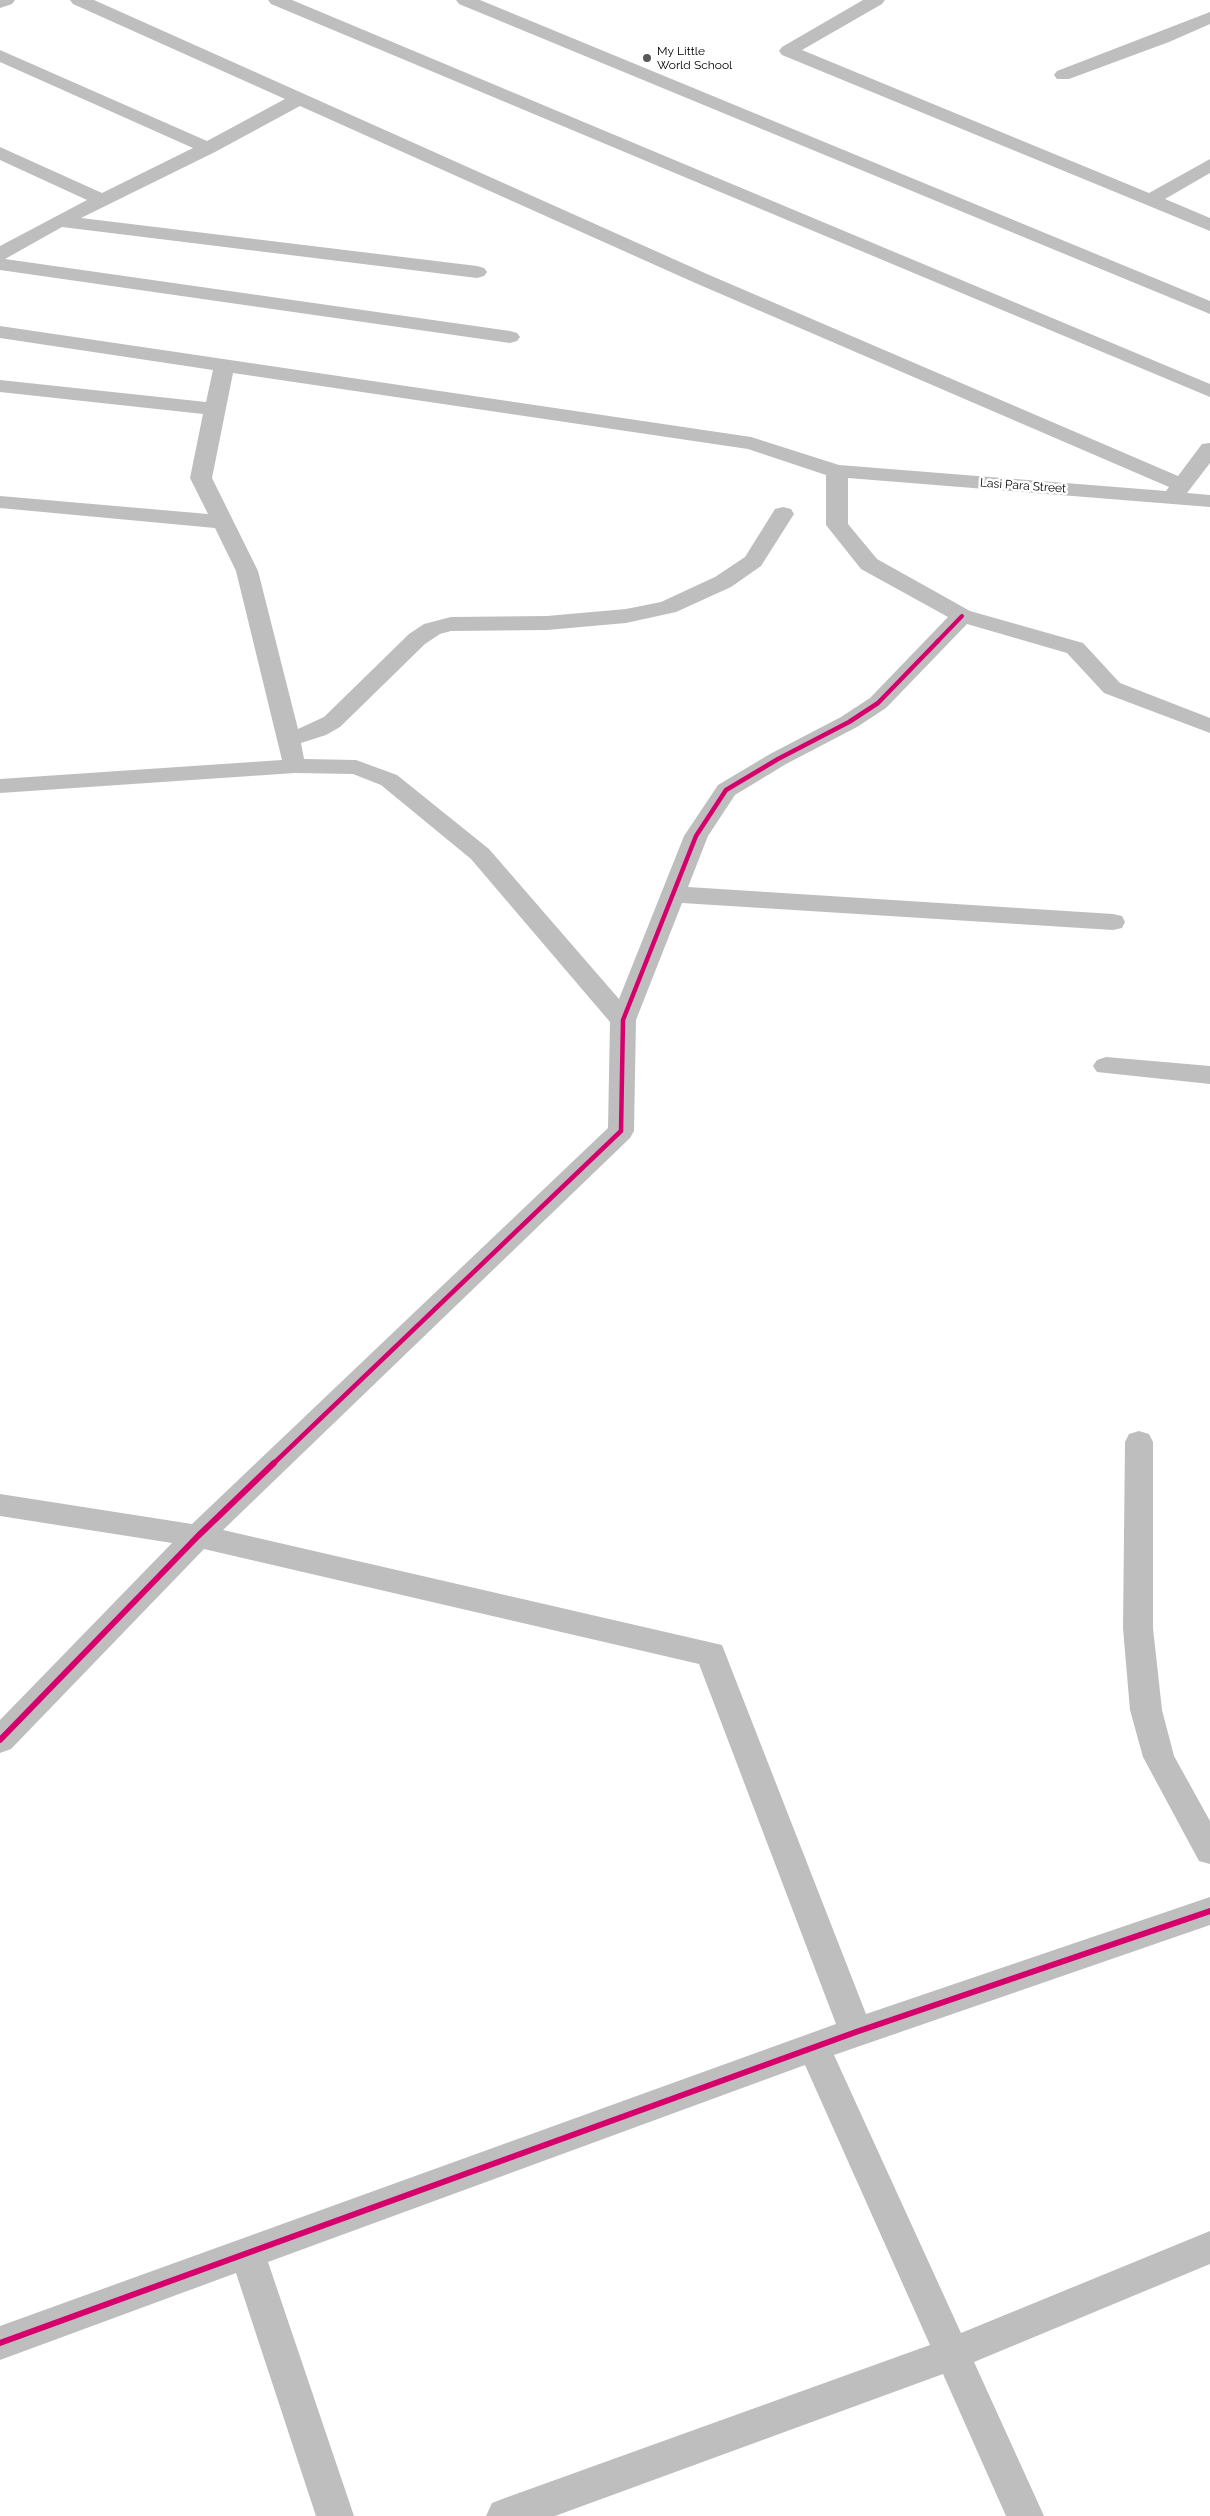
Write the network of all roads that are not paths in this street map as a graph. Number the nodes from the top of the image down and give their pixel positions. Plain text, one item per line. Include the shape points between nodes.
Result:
1 (6, 0) edge
2 (79, 0) edge
3 (277, 0) edge
4 (466, 0) edge
5 (876, 0) edge
6 (0, 3) edge
7 (1210, 17) edge
8 (0, 55) edge
9 (1063, 75) dead end
10 (299, 99) junction
11 (208, 148) junction
12 (0, 154) edge
13 (1210, 165) edge
14 (102, 200) junction
15 (1150, 200) junction
16 (59, 221) junction
17 (1210, 225) edge
18 (0, 254) edge
19 (0, 264) edge
20 (477, 272) dead end
21 (1210, 308) edge
22 (0, 332) edge
23 (510, 337) dead end
24 (224, 364) junction
25 (0, 386) edge
26 (1210, 391) edge
27 (215, 409) junction
28 (1210, 449) edge
29 (837, 471) junction
30 (1178, 491) junction
31 (1210, 501) edge
32 (0, 502) edge
33 (783, 514) dead end
34 (223, 522) junction
35 (962, 616) junction
36 (1210, 726) edge
37 (288, 740) junction
38 (295, 766) junction
39 (0, 786) edge
40 (673, 894) junction
41 (1113, 922) dead end
42 (622, 1020) junction
43 (1106, 1066) dead end
44 (1210, 1075) edge
45 (1139, 1442) dead end
46 (0, 1505) edge
47 (198, 1536) junction
48 (0, 1740) edge
49 (1210, 1851) edge
50 (1210, 1911) edge
51 (856, 2032) junction
52 (814, 2048) junction
53 (1210, 2247) edge
54 (247, 2253) junction
55 (0, 2343) edge
56 (952, 2354) junction
57 (335, 2516) edge
58 (505, 2516) edge
59 (1025, 2516) edge

1 - 6 street
2 - 10 street
3 - 26 street
4 - 21 street
5 - 15 street via 788,51
7 - 9 street
8 - 11 street
10 - 11 street
10 - 30 street
11 - 14 street
12 - 14 street
13 - 15 street
14 - 16 street
15 - 17 street
16 - 18 street
16 - 20 street
19 - 23 street
22 - 24 street, Lasi Para Street
24 - 27 street
24 - 29 street, Lasi Para Street via 751,444
25 - 27 street
27 - 34 street via 201,478
28 - 30 street
29 - 30 street, Lasi Para Street
29 - 35 street via 837,525 869,564
30 - 31 street, Lasi Para Street
32 - 34 street
33 - 37 street via 753,561 723,582 668,607 626,616 547,623 450,624 432,629 417,638 332,722
34 - 37 street via 247,571
35 - 36 street via 1075,648 1112,688
35 - 40 street via 878,703 726,790 696,836
37 - 38 street
38 - 39 street
38 - 42 street via 356,767 389,780 480,854
40 - 41 street
40 - 42 street
42 - 47 street via 621,1132
43 - 44 street
45 - 49 street via 1138,1628 1146,1710 1159,1757
46 - 47 street
47 - 48 street
47 - 51 street via 711,1654
50 - 51 street
51 - 52 street
52 - 54 street
52 - 56 street
53 - 56 street
54 - 55 street
54 - 57 street
56 - 58 street
56 - 59 street

